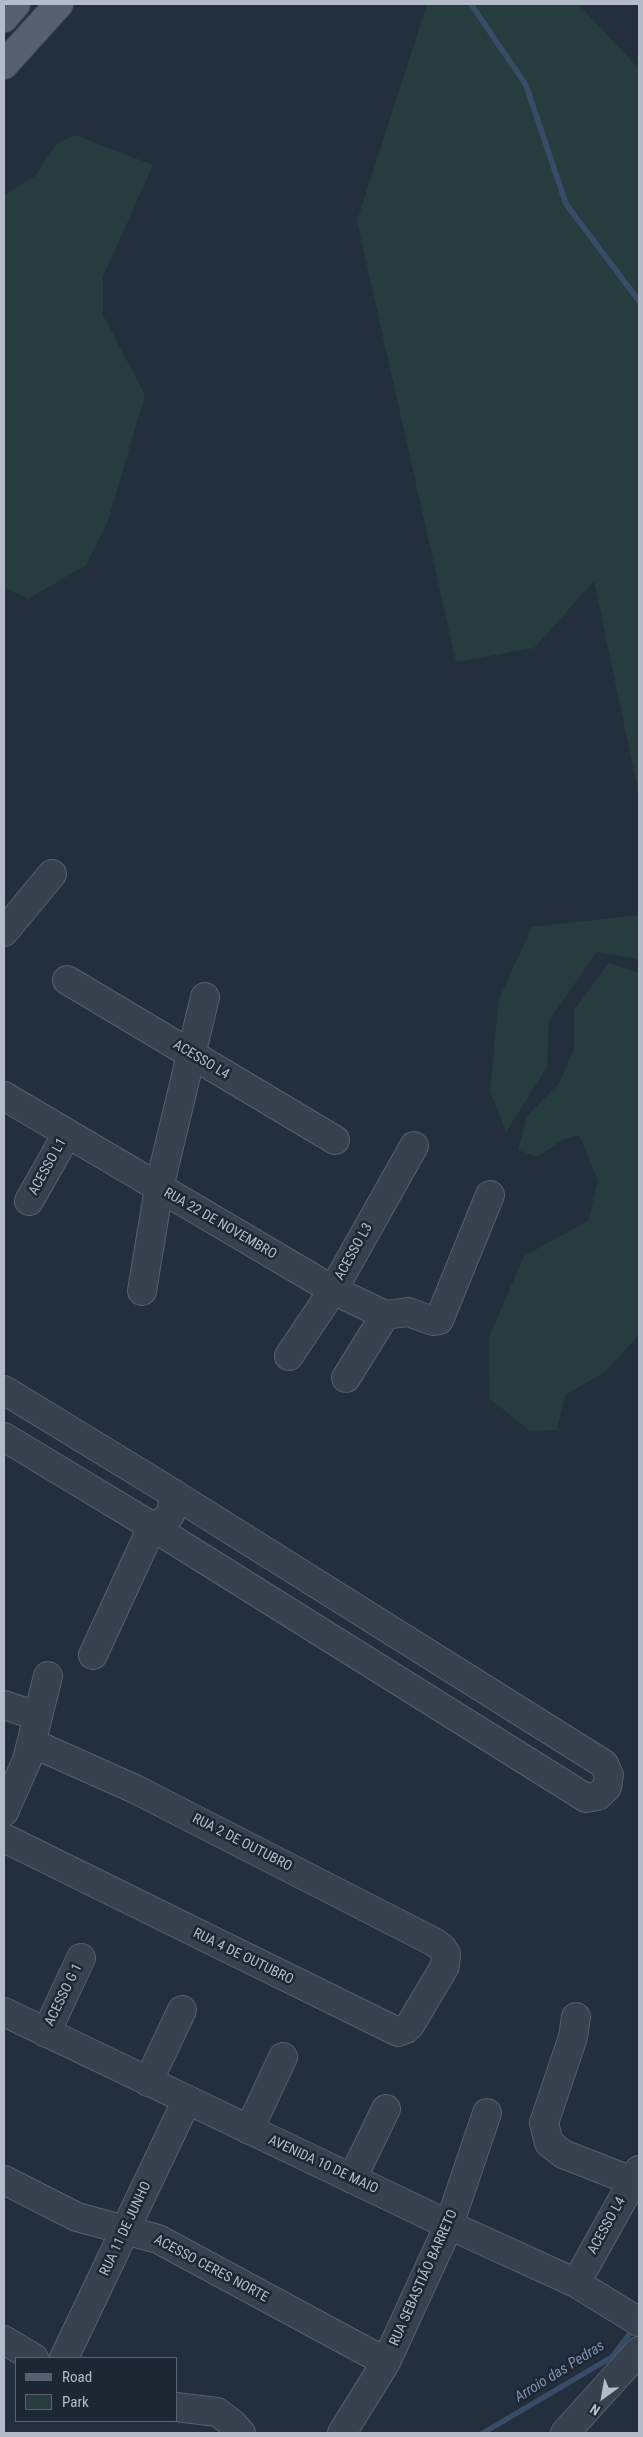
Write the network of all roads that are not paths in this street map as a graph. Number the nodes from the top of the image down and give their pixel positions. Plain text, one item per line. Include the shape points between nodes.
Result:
1 (16, 4) edge
2 (59, 4) edge
3 (4, 18) edge
4 (4, 65) edge
5 (52, 874) dead end
6 (4, 932) edge
7 (67, 980) dead end
8 (205, 997) dead end
9 (192, 1054) junction
10 (4, 1096) edge
11 (66, 1134) junction
12 (335, 1140) dead end
13 (414, 1146) dead end
14 (158, 1188) junction
15 (490, 1195) dead end
16 (29, 1201) dead end
17 (333, 1290) junction
18 (142, 1291) dead end
19 (385, 1315) junction
20 (290, 1356) dead end
21 (346, 1378) dead end
22 (4, 1390) edge
23 (4, 1437) edge
24 (167, 1490) junction
25 (146, 1523) junction
26 (93, 1654) dead end
27 (48, 1676) dead end
28 (4, 1705) edge
29 (38, 1716) junction
30 (32, 1743) junction
31 (4, 1812) edge
32 (4, 1838) edge
33 (446, 1954) joint
34 (82, 1958) dead end
35 (182, 2010) dead end
36 (4, 2012) edge
37 (576, 2017) dead end
38 (46, 2032) junction
39 (284, 2057) dead end
40 (148, 2082) junction
41 (187, 2100) junction
42 (386, 2109) dead end
43 (487, 2113) dead end
44 (249, 2130) junction
45 (635, 2176) edge
46 (352, 2179) junction
47 (4, 2180) edge
48 (449, 2225) junction
49 (126, 2230) junction
50 (576, 2282) junction
51 (634, 2319) edge
52 (4, 2340) edge
53 (639, 2351) edge
54 (32, 2357) edge
55 (64, 2357) edge
56 (386, 2362) junction
57 (178, 2407) edge
58 (241, 2433) edge
59 (342, 2433) edge
60 (565, 2433) edge

1 - 3 main road
2 - 4 main road
5 - 6 street
7 - 9 street, ACESSO L4
8 - 9 street
9 - 12 street, ACESSO L4
9 - 14 street
10 - 11 street, RUA 22 DE NOVEMBRO
11 - 14 street, RUA 22 DE NOVEMBRO
11 - 16 street, ACESSO L1
13 - 17 street, ACESSO L3
14 - 17 street, RUA 22 DE NOVEMBRO
14 - 18 street
15 - 19 street, RUA 22 DE NOVEMBRO via 439,1320 433,1321 415,1313
17 - 19 street, RUA 22 DE NOVEMBRO
17 - 20 street, ACESSO L3
19 - 21 street
22 - 24 street
23 - 25 street
24 - 25 street via 174,1500 170,1515 166,1520
24 - 25 street via 604,1764 609,1775 606,1787 598,1796 586,1798
25 - 26 street
27 - 29 street
28 - 29 street
29 - 30 street
30 - 31 street
30 - 33 street, RUA 2 DE OUTUBRO via 135,1789 434,1942
32 - 33 street, RUA 4 DE OUTUBRO via 398,2032 410,2025 445,1966
34 - 38 street, ACESSO G 1
35 - 40 street
36 - 38 street, AVENIDA 10 DE MAIO
37 - 45 street via 574,2037 544,2123 549,2143 563,2154
38 - 40 street, AVENIDA 10 DE MAIO
39 - 44 street
40 - 41 street, AVENIDA 10 DE MAIO
41 - 44 street, AVENIDA 10 DE MAIO
41 - 49 street, RUA 11 DE JUNHO
42 - 46 street
43 - 48 street, RUA SEBASTIÃO BARRETO
44 - 46 street, AVENIDA 10 DE MAIO
45 - 50 street, ACESSO L4
46 - 48 street, AVENIDA 10 DE MAIO
47 - 49 street, ACESSO CERES NORTE via 77,2217
48 - 50 street, AVENIDA 10 DE MAIO
48 - 56 street, RUA SEBASTIÃO BARRETO
49 - 55 street, RUA 11 DE JUNHO
49 - 56 street, ACESSO CERES NORTE via 158,2239
50 - 51 street, AVENIDA 10 DE MAIO
52 - 54 street
53 - 60 street
56 - 59 street, RUA SEBASTIÃO BARRETO
57 - 58 street via 217,2412

